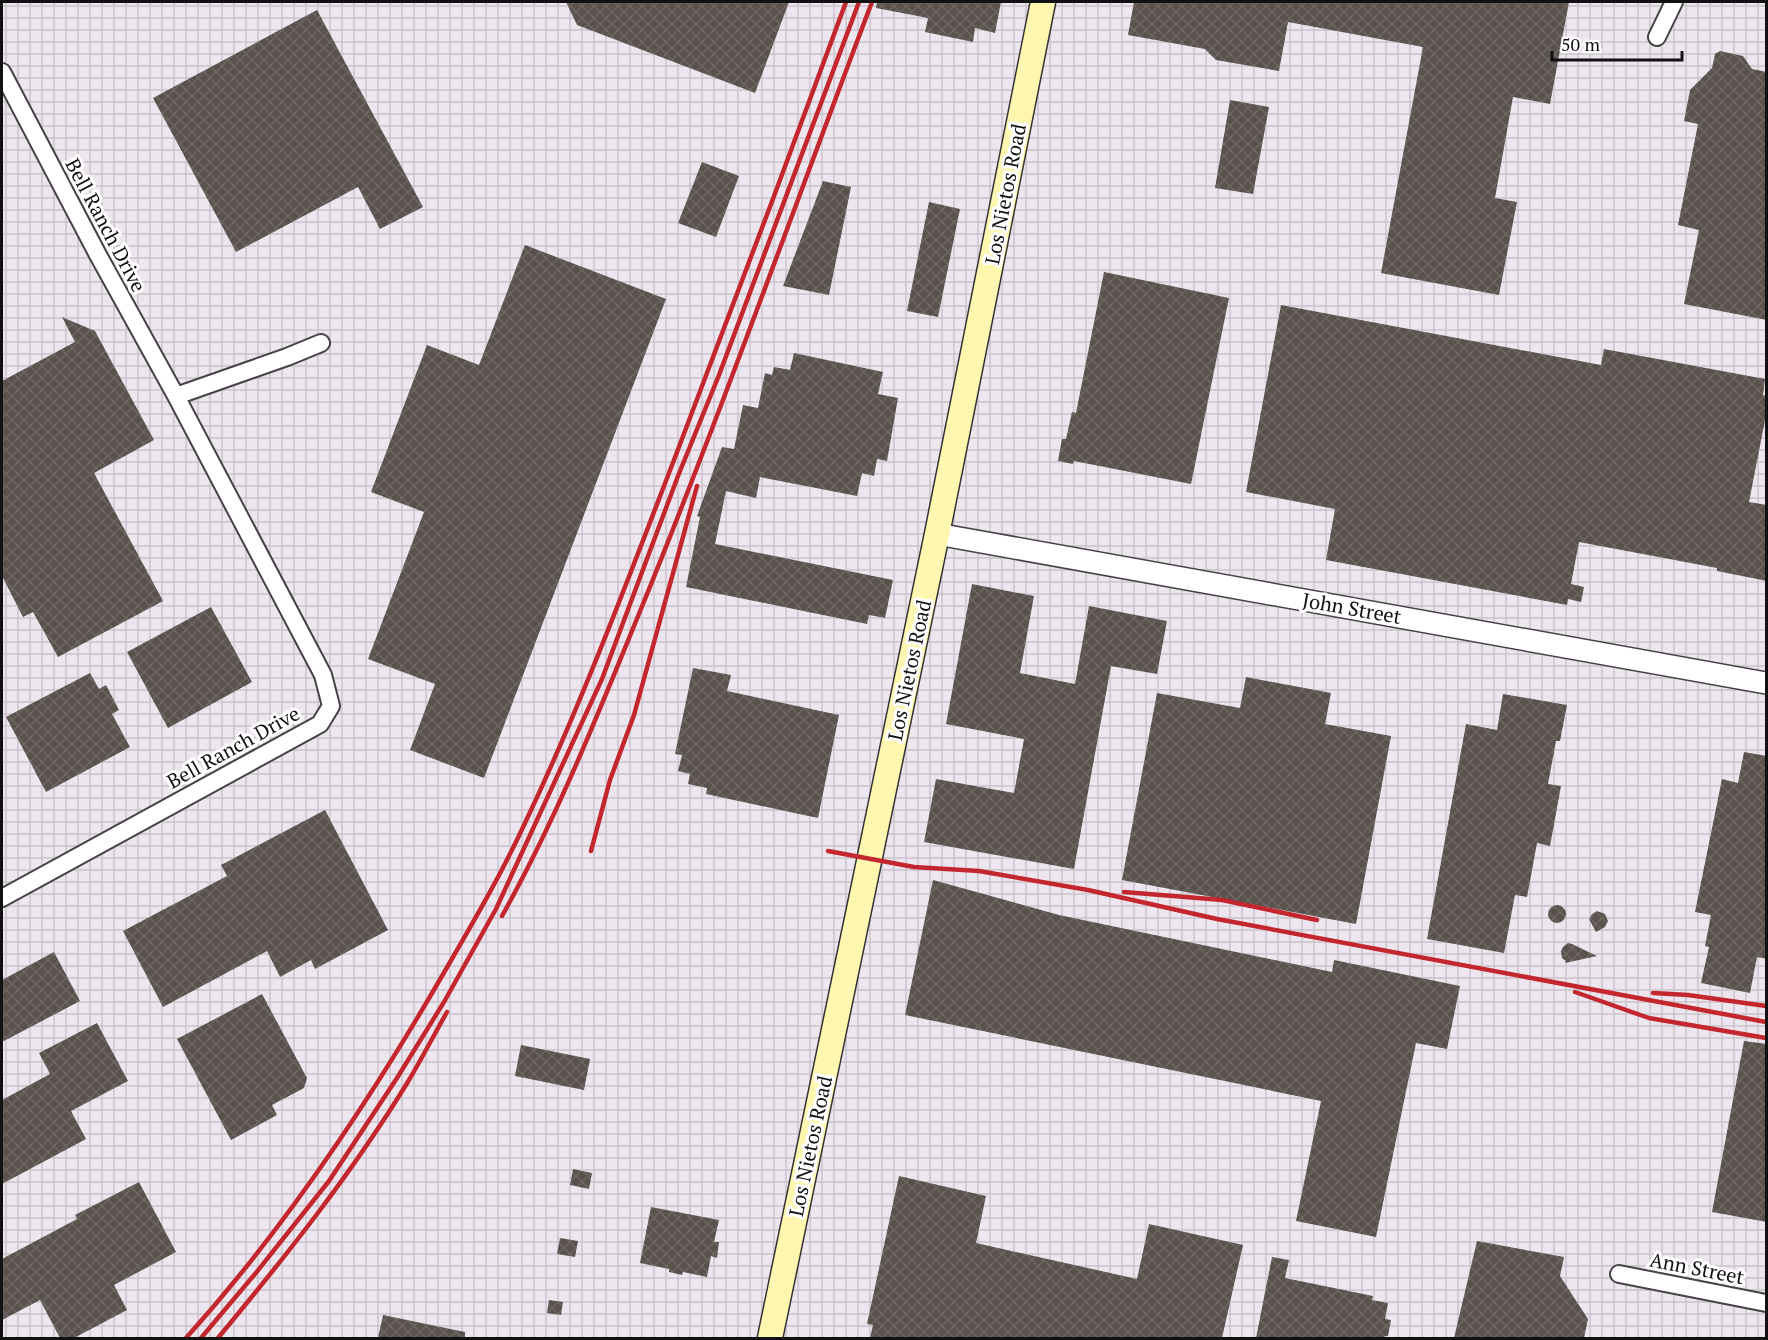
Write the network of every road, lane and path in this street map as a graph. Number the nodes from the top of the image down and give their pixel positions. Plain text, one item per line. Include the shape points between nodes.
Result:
1 (1043, 2) edge
2 (1674, 2) edge
3 (1657, 37) dead end
4 (2, 72) edge
5 (321, 343) dead end
6 (176, 396) junction
7 (937, 534) junction
8 (1767, 683) edge
9 (2, 898) edge
10 (1619, 1274) dead end
11 (1767, 1303) edge
12 (770, 1338) edge

1 - 7 main road, Los Nietos Road
2 - 3 street
4 - 6 street, Bell Ranch Drive
5 - 6 street
6 - 9 street, Bell Ranch Drive via 323,675 331,706 320,724
7 - 8 street, John Street
7 - 12 main road, Los Nietos Road
10 - 11 street, Ann Street

